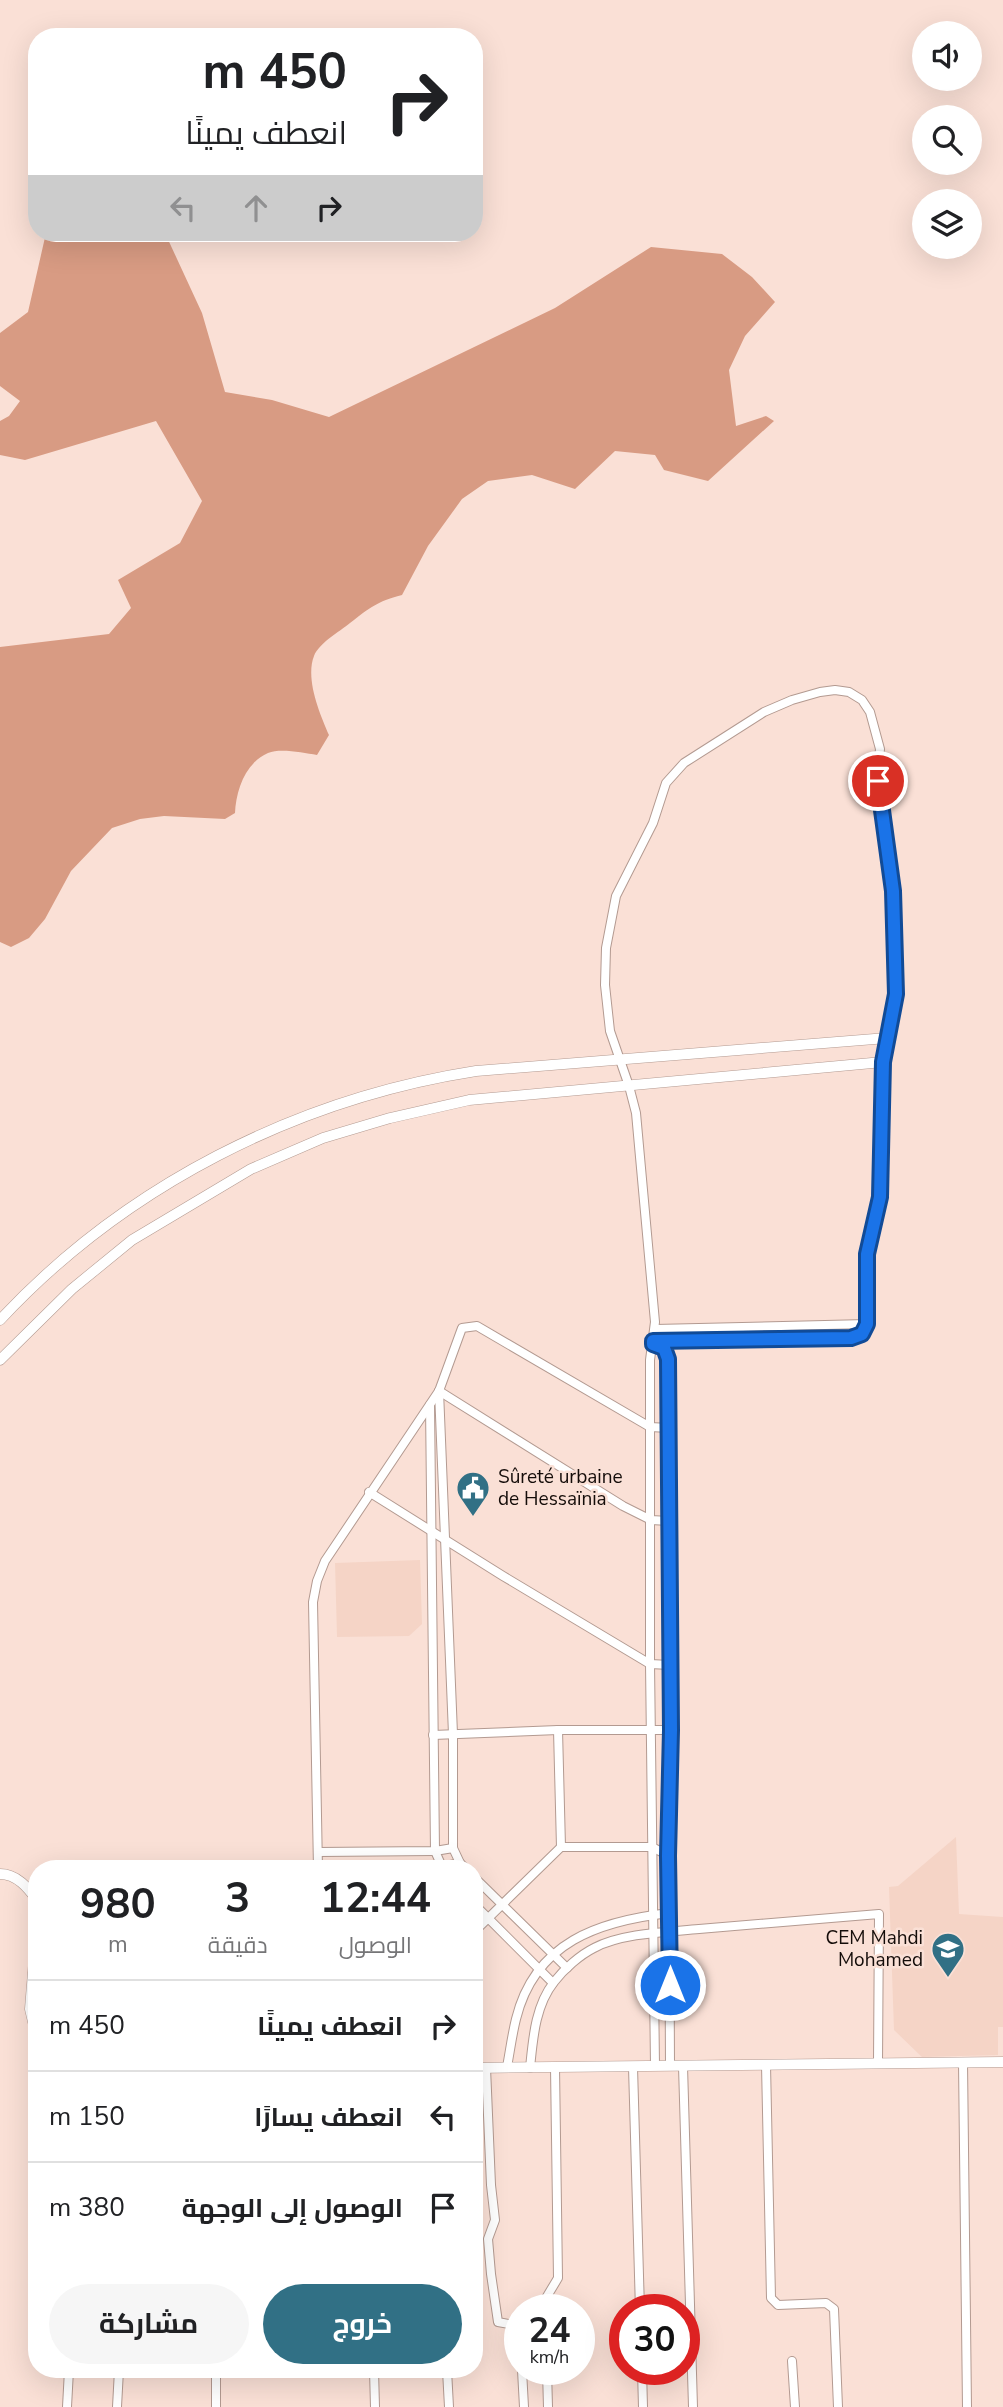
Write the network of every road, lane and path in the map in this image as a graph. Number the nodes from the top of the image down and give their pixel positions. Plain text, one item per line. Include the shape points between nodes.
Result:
1 (887, 1038) junction
2 (619, 1059) junction
3 (883, 1062) junction
4 (629, 1086) junction
5 (0, 1320) edge
6 (867, 1324) junction
7 (750, 1326) junction
8 (655, 1329) junction
9 (749, 1340) junction
10 (653, 1343) junction
11 (0, 1360) edge
12 (439, 1391) junction
13 (435, 1403) junction
14 (650, 1427) junction
15 (669, 1429) junction
16 (369, 1492) junction
17 (651, 1520) junction
18 (669, 1521) junction
19 (431, 1531) junction
20 (445, 1539) junction
21 (650, 1664) junction
22 (670, 1665) junction
23 (651, 1729) junction
24 (558, 1730) junction
25 (671, 1730) junction
26 (453, 1734) junction
27 (433, 1735) junction
28 (453, 1847) junction
29 (561, 1847) junction
30 (652, 1847) junction
31 (435, 1851) junction
32 (318, 1852) junction
33 (668, 1856) junction
34 (318, 1860) edge
35 (439, 1860) edge
36 (460, 1860) edge
37 (0, 1874) edge
38 (483, 1886) edge
39 (28, 1888) edge
40 (502, 1905) junction
41 (669, 1913) junction
42 (483, 1914) edge
43 (653, 1915) junction
44 (488, 1919) junction
45 (483, 1924) edge
46 (669, 1932) junction
47 (653, 1934) junction
48 (552, 1954) junction
49 (567, 1968) junction
50 (539, 1969) junction
51 (553, 1983) junction
52 (963, 2062) junction
53 (1003, 2062) edge
54 (878, 2063) junction
55 (765, 2065) junction
56 (655, 2066) junction
57 (670, 2066) junction
58 (683, 2066) junction
59 (507, 2067) junction
60 (555, 2067) junction
61 (633, 2067) junction
62 (486, 2068) joint
63 (530, 2068) junction
64 (548, 2294) edge
65 (640, 2294) edge
66 (504, 2323) edge
67 (793, 2361) dead end
68 (69, 2378) edge
69 (119, 2378) edge
70 (216, 2378) edge
71 (374, 2378) edge
72 (447, 2378) edge
73 (523, 2385) edge
74 (547, 2385) edge
75 (642, 2385) edge
76 (67, 2407) edge
77 (117, 2407) edge
78 (216, 2407) edge
79 (375, 2407) edge
80 (449, 2407) edge
81 (524, 2407) edge
82 (548, 2407) edge
83 (643, 2407) edge
84 (693, 2407) edge
85 (795, 2407) edge
86 (838, 2407) edge
87 (967, 2407) edge

1 - 2 street
1 - 2 street via 895,1002 896,962 889,856 877,775 880,749 867,706 849,692 827,690 750,720 684,763 666,783 653,823 617,896 609,931 606,1003
1 - 3 street
2 - 4 street
2 - 5 street via 432,1078 304,1116 225,1150 157,1189 35,1282
3 - 4 street
3 - 6 street via 880,1197 867,1254
4 - 8 street via 636,1113
4 - 11 street via 469,1100 323,1138 251,1169 132,1240 72,1289
6 - 7 street
6 - 9 street via 855,1338
7 - 8 street
7 - 9 street
8 - 10 street
9 - 10 street
10 - 14 street
10 - 15 street via 668,1355
12 - 13 street
12 - 14 street via 463,1328 477,1326
12 - 17 street
13 - 16 street
13 - 19 street
13 - 20 street
14 - 15 street
14 - 17 street
15 - 18 street
16 - 19 street
16 - 32 street via 325,1561 313,1602
17 - 18 street
17 - 21 street
18 - 22 street
19 - 20 street
19 - 27 street
20 - 21 street
20 - 26 street
21 - 22 street
21 - 23 street
22 - 25 street
23 - 24 street
23 - 25 street
23 - 30 street
24 - 26 street
24 - 29 street
25 - 33 street
26 - 27 street
26 - 28 street
27 - 31 street
28 - 31 street
28 - 36 street
29 - 30 street
29 - 40 street
30 - 33 street
30 - 43 street
31 - 32 street
31 - 35 street
32 - 34 street
33 - 41 street
37 - 39 street
38 - 40 street
40 - 44 street
40 - 48 street
41 - 43 street
41 - 46 street
42 - 44 street
43 - 47 street
43 - 48 street via 587,1931
44 - 45 street
44 - 50 street
46 - 47 street
46 - 54 street via 879,1914
46 - 57 street
47 - 49 street via 594,1948
47 - 56 street
48 - 49 street
48 - 50 street
49 - 51 street
50 - 51 street
50 - 59 street via 516,2018
51 - 63 street via 535,2026
52 - 53 street
52 - 54 street
52 - 87 street
54 - 55 street
55 - 58 street
55 - 86 street via 771,2298 778,2305 826,2303 834,2309
56 - 57 street
56 - 61 street
57 - 58 street
58 - 84 street
59 - 62 street
59 - 63 street
60 - 61 street
60 - 63 street
60 - 64 street via 558,2278
61 - 65 street
62 - 66 street via 495,2213 488,2239 498,2322
67 - 85 street
68 - 76 street
69 - 77 street
70 - 78 street
71 - 79 street
72 - 80 street
73 - 81 street
74 - 82 street
75 - 83 street

